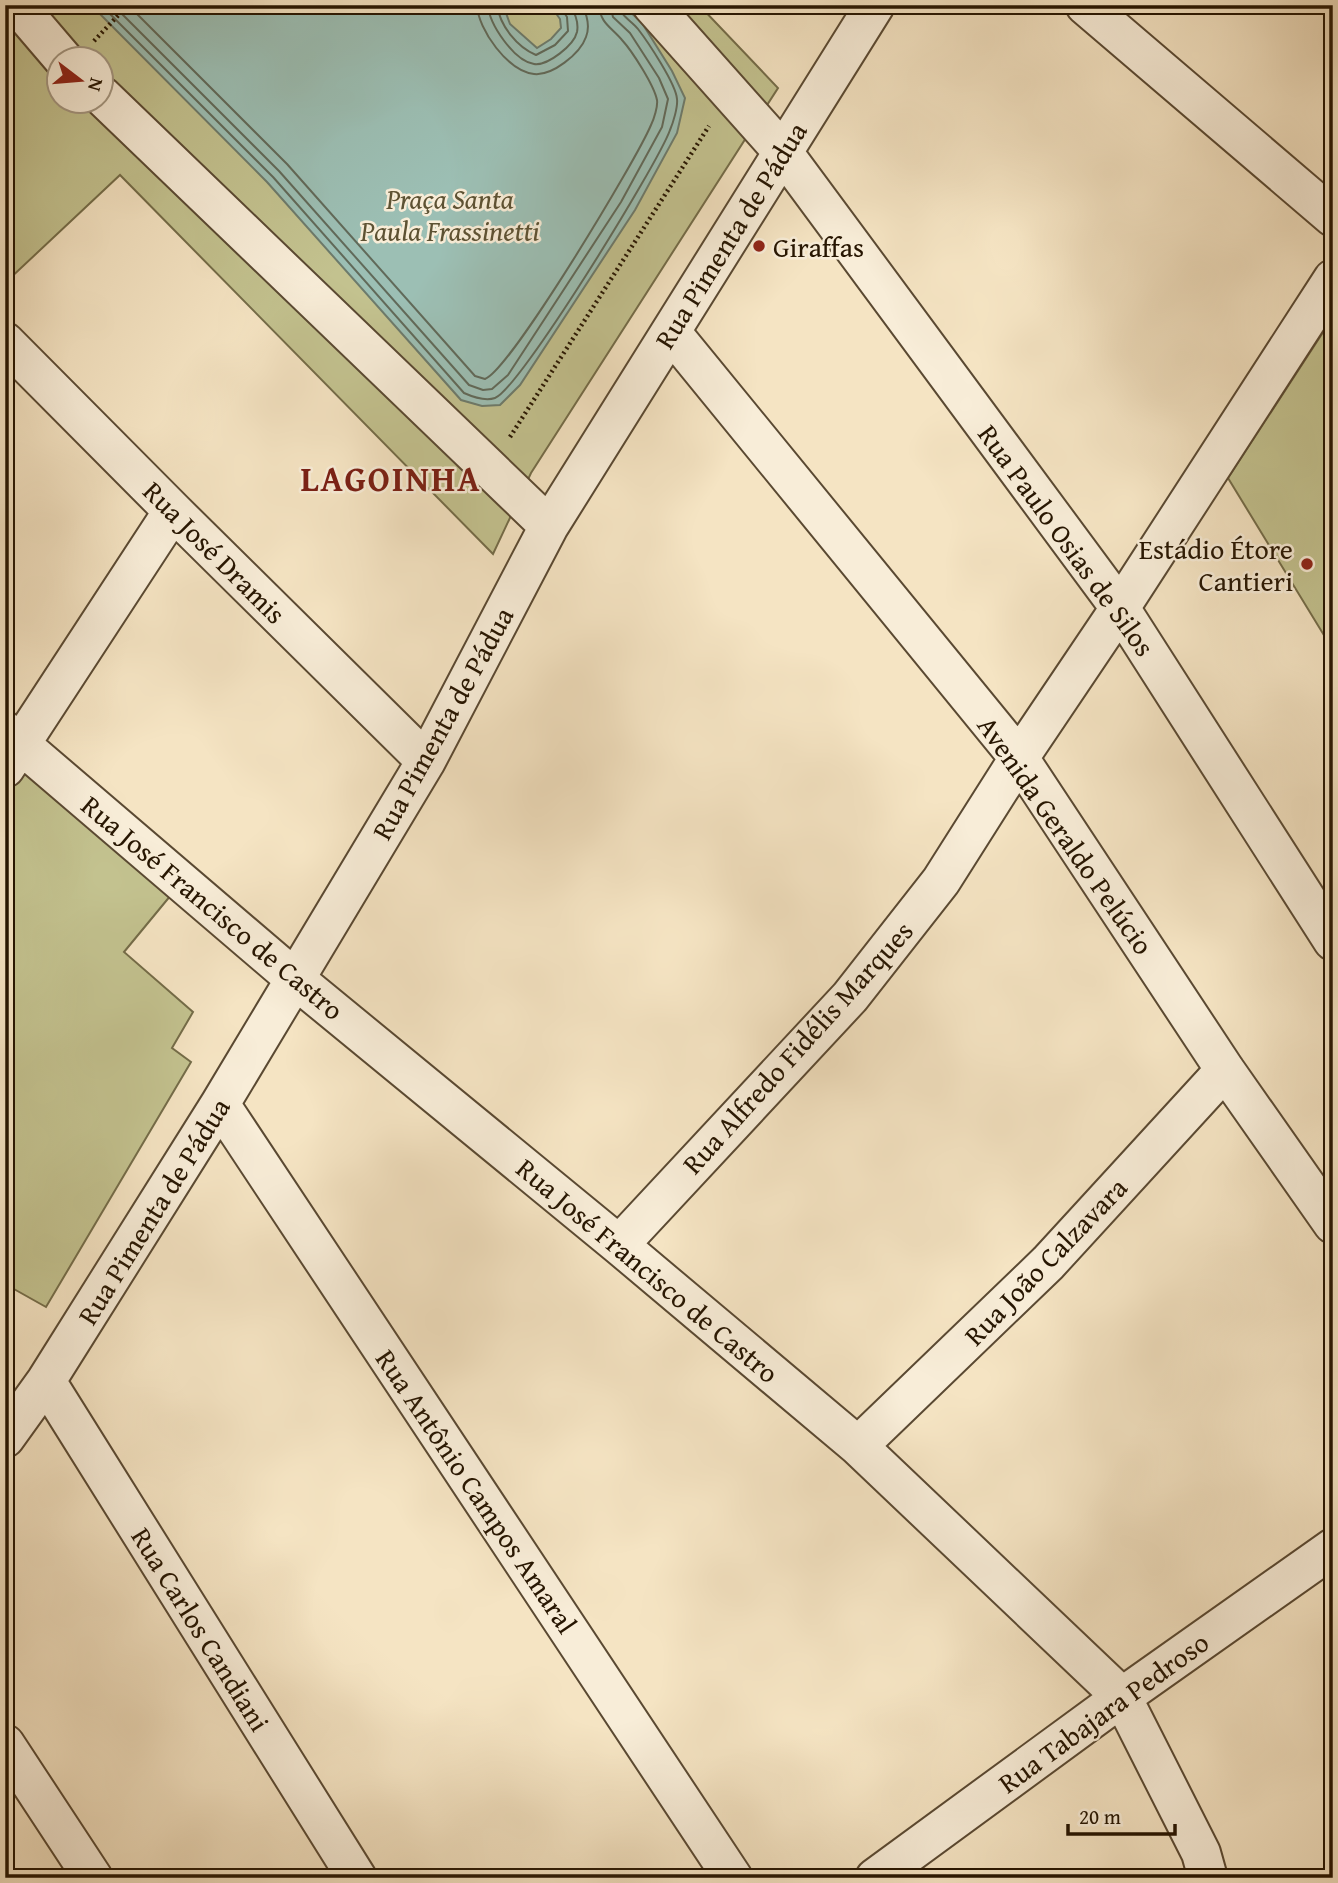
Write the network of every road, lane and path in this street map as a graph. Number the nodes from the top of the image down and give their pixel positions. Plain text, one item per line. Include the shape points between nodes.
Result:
1 (17, 5) edge
2 (128, 5) edge
3 (652, 5) edge
4 (875, 5) edge
5 (1085, 5) edge
6 (105, 30) dead end
7 (52, 46) edge
8 (730, 93) junction
9 (116, 109) edge
10 (782, 151) junction
11 (1331, 210) edge
12 (1333, 279) edge
13 (671, 332) junction
14 (5, 342) edge
15 (489, 469) junction
16 (173, 511) junction
17 (549, 526) junction
18 (1120, 608) junction
19 (10, 747) edge
20 (1019, 758) junction
21 (426, 761) junction
22 (1333, 942) edge
23 (295, 979) junction
24 (1225, 1070) junction
25 (220, 1104) junction
26 (1333, 1224) edge
27 (619, 1245) junction
28 (46, 1381) junction
29 (5, 1438) edge
30 (858, 1446) junction
31 (1333, 1548) edge
32 (1122, 1697) junction
33 (5, 1744) edge
34 (93, 1878) edge
35 (357, 1878) edge
36 (733, 1878) edge
37 (875, 1878) edge
38 (1208, 1878) edge

1 - 7 street
2 - 6 path
3 - 8 street
4 - 10 street, Rua Pimenta de Pádua
5 - 11 street
8 - 10 street
8 - 15 path
9 - 15 street
10 - 13 street, Rua Pimenta de Pádua
10 - 18 street, Rua Paulo Osias de Silos
12 - 18 street, Rua Alfredo Fidélis Marques
13 - 17 street, Rua Pimenta de Pádua
13 - 20 street, Avenida Geraldo Pelúcio
14 - 16 street, Rua José Dramis
15 - 17 street
16 - 19 street
16 - 21 street, Rua José Dramis
17 - 21 street, Rua Pimenta de Pádua
18 - 20 street, Rua Alfredo Fidélis Marques
18 - 22 street, Rua Paulo Osias de Silos
19 - 23 street, Rua José Francisco de Castro
20 - 24 street, Avenida Geraldo Pelúcio
20 - 27 street, Rua Alfredo Fidélis Marques via 941,881 850,997
21 - 23 street, Rua Pimenta de Pádua
23 - 25 street, Rua Pimenta de Pádua
23 - 27 street, Rua José Francisco de Castro
24 - 26 street, Avenida Geraldo Pelúcio
24 - 30 street, Rua João Calzavara via 1048,1263
25 - 28 street, Rua Pimenta de Pádua
25 - 36 street, Rua Antônio Campos Amaral
27 - 30 street, Rua José Francisco de Castro
28 - 29 street, Rua Pimenta de Pádua
28 - 35 street, Rua Carlos Candiani
30 - 32 street, Rua José Francisco de Castro
31 - 32 street, Rua Tabajara Pedroso
32 - 37 street, Rua Tabajara Pedroso
32 - 38 street, Rua José Francisco de Castro via 1201,1853
33 - 34 street

